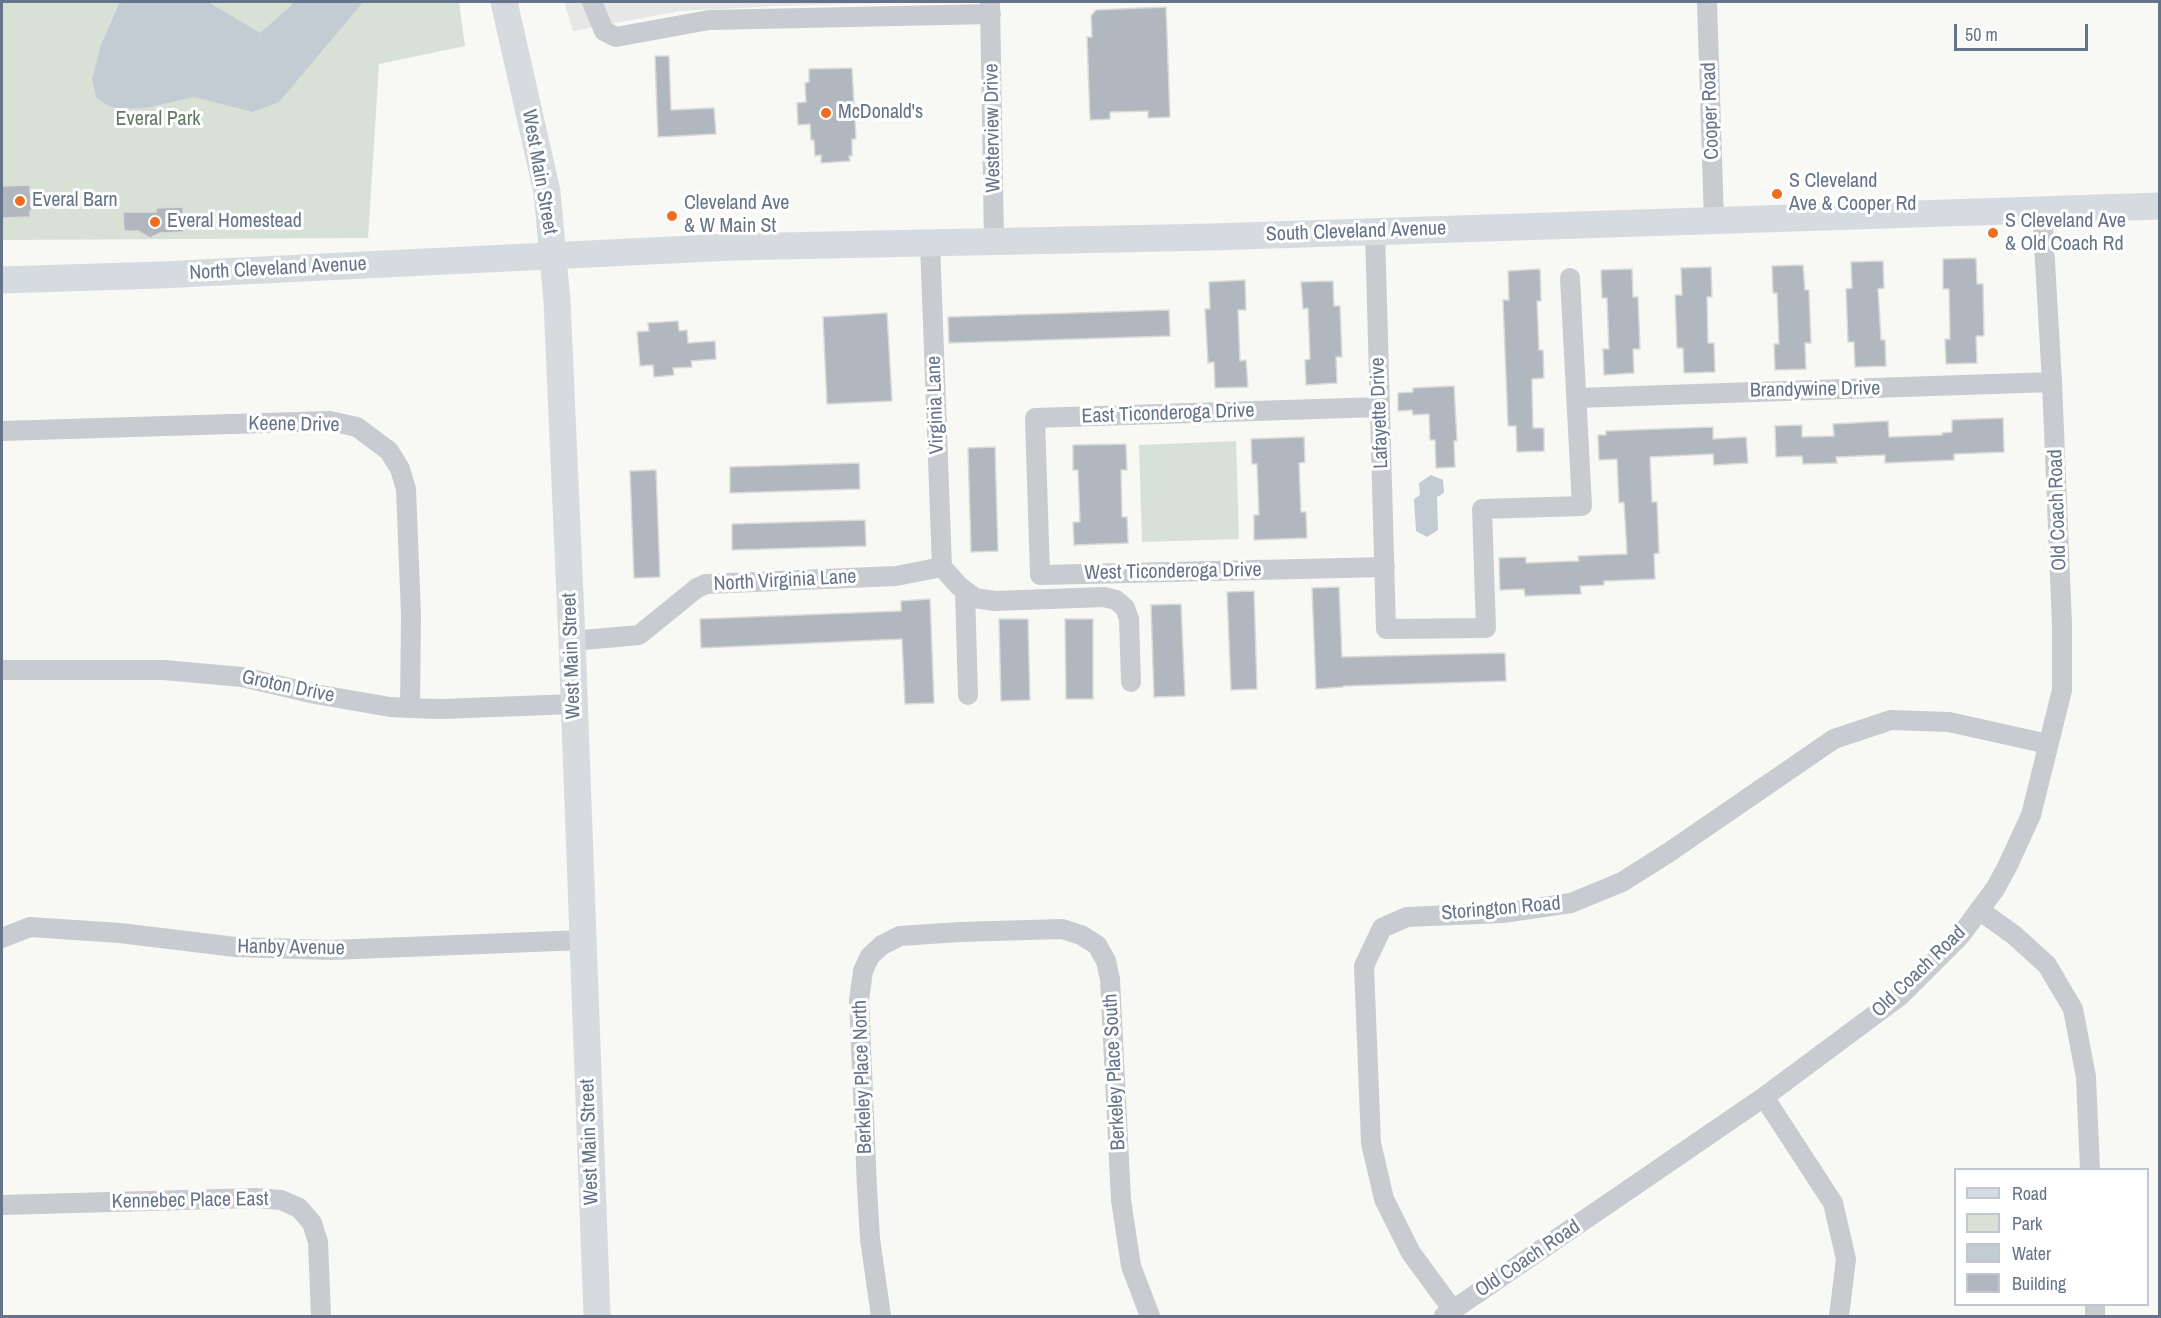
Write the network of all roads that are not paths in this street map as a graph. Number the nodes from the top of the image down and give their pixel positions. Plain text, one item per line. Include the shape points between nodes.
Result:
1 (504, 2) edge
2 (592, 2) edge
3 (1707, 2) edge
4 (990, 8) edge
5 (2160, 206) edge
6 (2042, 210) junction
7 (1714, 221) junction
8 (1375, 231) junction
9 (994, 242) junction
10 (930, 243) junction
11 (554, 256) junction
12 (1570, 278) dead end
13 (2, 280) edge
14 (2052, 382) junction
15 (1577, 398) junction
16 (1380, 407) junction
17 (2, 431) edge
18 (1037, 498) joint
19 (942, 567) junction
20 (1385, 567) junction
21 (965, 591) junction
22 (572, 640) junction
23 (2, 670) edge
24 (1131, 682) dead end
25 (968, 695) dead end
26 (574, 704) junction
27 (410, 708) junction
28 (2048, 744) junction
29 (1979, 910) junction
30 (982, 932) joint
31 (2, 938) edge
32 (583, 940) junction
33 (1764, 1097) junction
34 (2090, 1168) edge
35 (2, 1205) edge
36 (1449, 1313) edge
37 (321, 1317) edge
38 (597, 1317) edge
39 (880, 1317) edge
40 (1150, 1317) edge
41 (1839, 1317) edge

1 - 11 main road, West Main Street via 547,192
2 - 4 street, Westerview Drive via 604,31 616,37 709,20
3 - 7 street, Cooper Road
4 - 9 street, Westerview Drive
5 - 6 main road, South Cleveland Avenue
6 - 7 main road, South Cleveland Avenue
6 - 14 street, Old Coach Road
7 - 8 main road, South Cleveland Avenue
8 - 9 main road, South Cleveland Avenue
8 - 16 street, Lafayette Drive
9 - 10 main road, South Cleveland Avenue
10 - 11 main road, South Cleveland Avenue
10 - 19 street, Virginia Lane
11 - 13 main road, North Cleveland Avenue
11 - 22 main road, West Main Street
12 - 15 street
14 - 15 street, Brandywine Drive
14 - 28 street, Old Coach Road via 2062,690
15 - 20 street, Lafayette Drive via 1582,506 1482,509 1486,628 1386,629
16 - 18 street, East Ticonderoga Drive via 1035,418
16 - 20 street, Lafayette Drive
17 - 27 street, Keene Drive via 330,421 357,427 389,451 406,489
18 - 20 street, West Ticonderoga Drive via 1040,575
19 - 21 street
19 - 22 street, North Virginia Lane via 896,576 706,584 639,635
21 - 24 street via 975,598 996,601 1104,597 1116,600 1129,619
21 - 25 street
22 - 26 main road, West Main Street
23 - 27 street, Groton Drive via 164,670 242,677 315,694
26 - 27 street, Groton Drive
26 - 32 main road, West Main Street
28 - 29 street, Old Coach Road via 2031,815 2007,867
28 - 36 street, Storington Road via 1948,722 1891,720 1834,739 1622,882 1571,903 1503,913 1407,917 1382,928 1364,966 1371,1143 1383,1199
29 - 33 street, Old Coach Road via 1960,936 1900,996
29 - 34 street via 2014,934 2047,965 2073,1009 2086,1077
30 - 39 street, Berkeley Place North via 900,936 870,956 863,971 859,1000 867,1188
30 - 40 street, Berkeley Place South via 1062,929 1081,934 1097,945 1106,961 1120,1200 1131,1266
31 - 32 street, Hanby Avenue via 30,927 235,947 332,950
32 - 38 main road, West Main Street
33 - 36 street, Old Coach Road
33 - 41 street via 1833,1203 1846,1259
35 - 37 street, Kennebec Place East via 281,1200 299,1208 312,1223 318,1242

